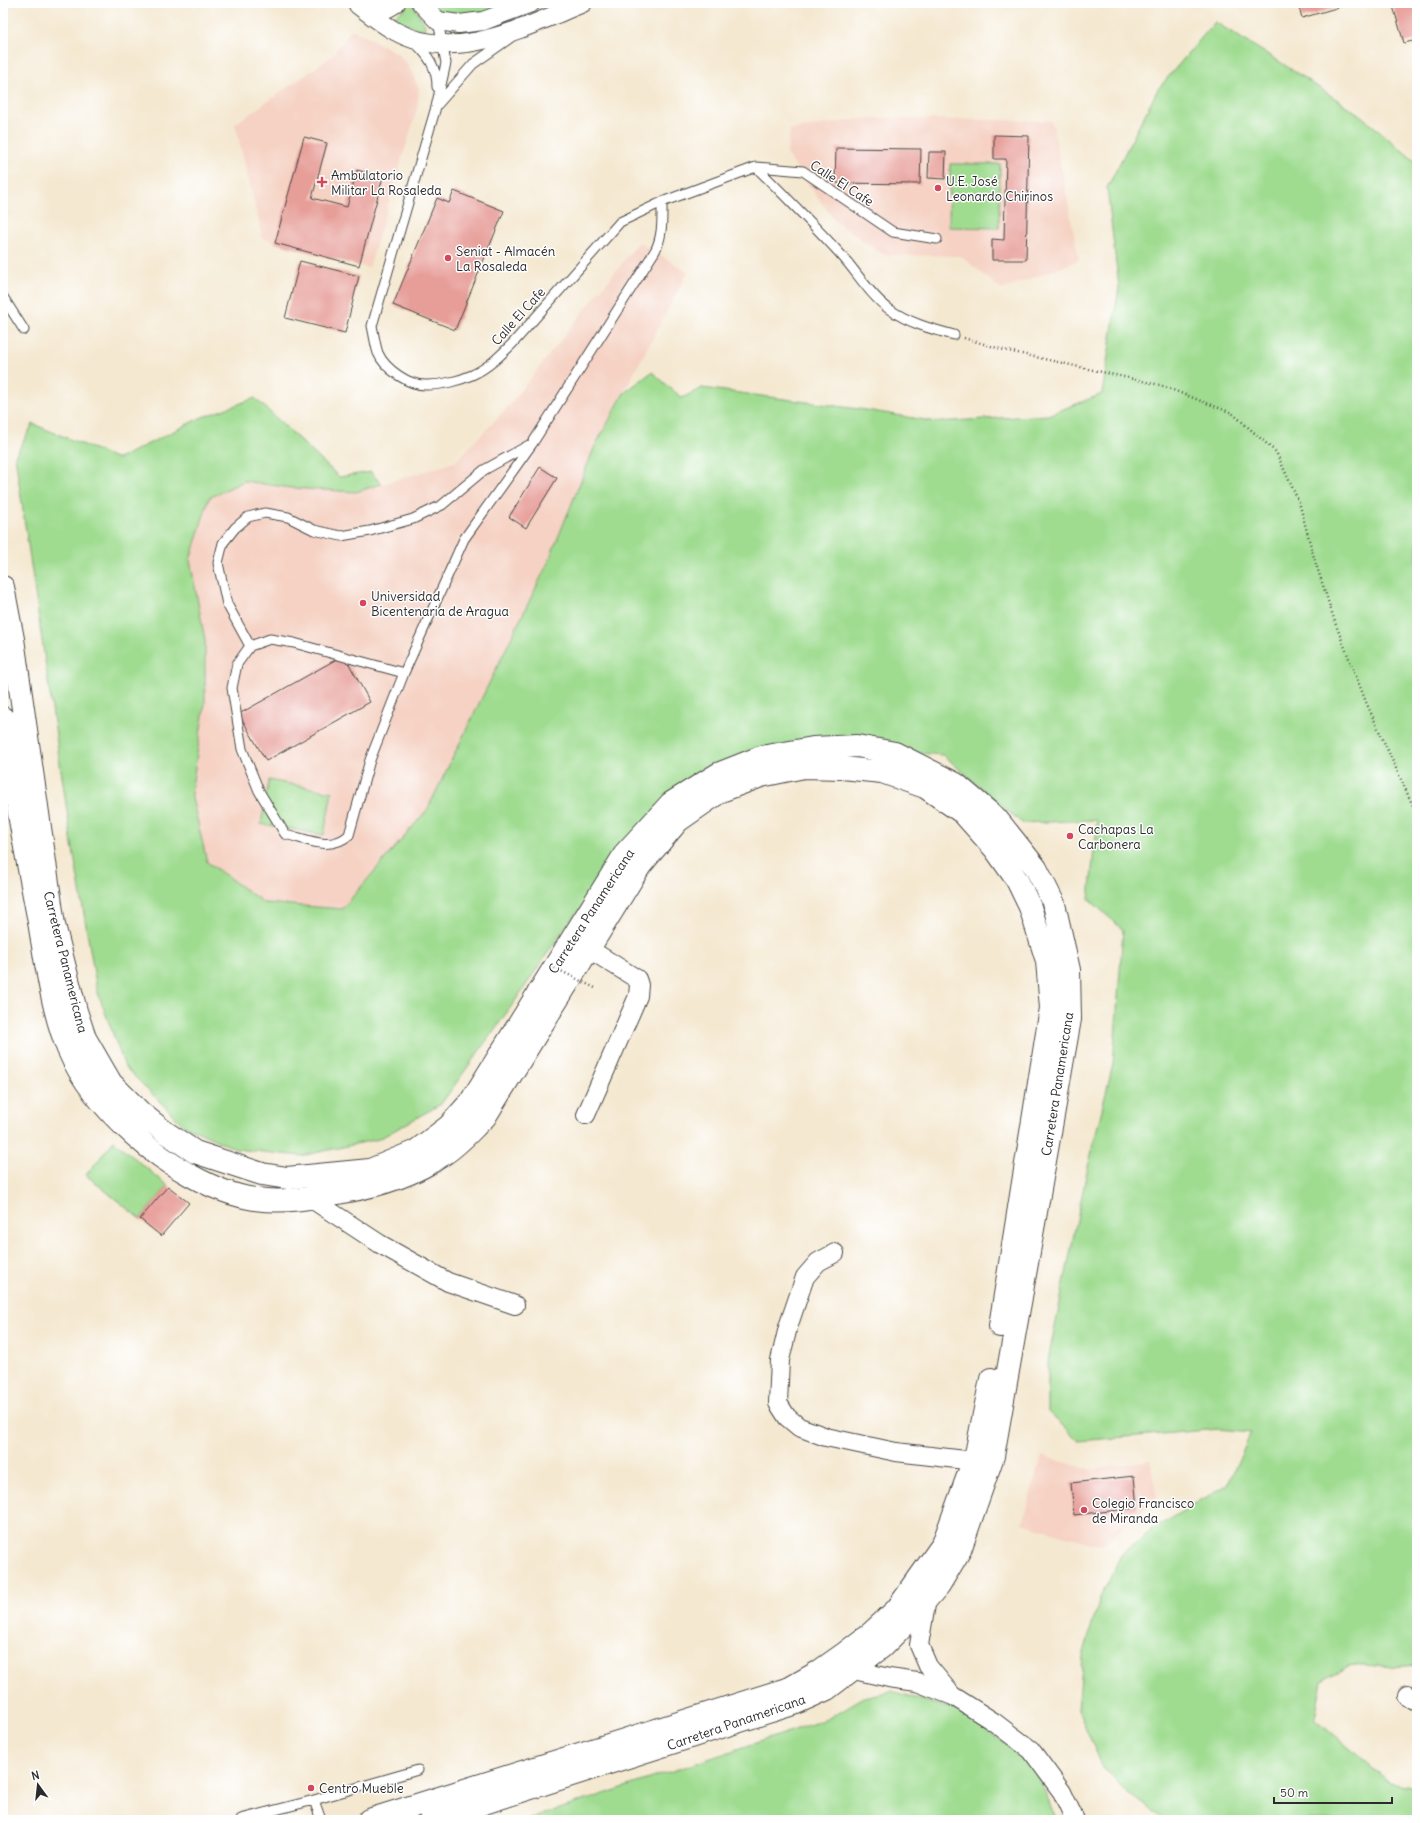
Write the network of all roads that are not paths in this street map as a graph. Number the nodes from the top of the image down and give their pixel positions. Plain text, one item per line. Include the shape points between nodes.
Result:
1 (396, 3) edge
2 (421, 3) edge
3 (531, 3) edge
4 (582, 3) edge
5 (356, 4) edge
6 (438, 21) junction
7 (528, 26) junction
8 (408, 37) junction
9 (443, 45) junction
10 (436, 107) junction
11 (756, 167) junction
12 (662, 202) junction
13 (937, 239) dead end
14 (3, 297) edge
15 (24, 330) dead end
16 (954, 335) road end
17 (532, 444) junction
18 (3, 587) edge
19 (250, 646) junction
20 (404, 673) junction
21 (3, 718) edge
22 (6, 763) edge
23 (589, 948) junction
24 (586, 1115) dead end
25 (310, 1198) junction
26 (835, 1253) dead end
27 (515, 1305) dead end
28 (974, 1461) junction
29 (927, 1600) junction
30 (854, 1670) junction
31 (953, 1696) junction
32 (418, 1770) dead end
33 (314, 1800) junction
34 (241, 1819) dead end
35 (321, 1820) edge
36 (370, 1820) edge
37 (431, 1820) edge
38 (1076, 1820) edge

1 - 5 street via 382,11 374,11
2 - 6 street
3 - 6 street via 483,21 459,24
4 - 7 street
5 - 8 street via 396,32
6 - 9 lane
7 - 9 street via 494,38
7 - 10 lane via 473,64
8 - 9 street
8 - 10 lane via 426,54 434,66 437,77
9 - 10 lane via 446,63
10 - 12 lane, Calle El Cafe via 372,326 378,353 392,372 408,380 426,386 451,382 472,375 494,361 620,222
11 - 12 lane, Calle El Cafe
11 - 13 lane, Calle El Cafe via 803,171 893,232
11 - 16 lane via 810,221 889,309 915,324
12 - 17 lane via 662,223 657,247
14 - 15 lane
17 - 19 lane via 484,470 442,505 413,519 370,531 341,536 314,530 288,517 265,513 248,517 223,543 218,562 227,604
17 - 20 lane via 464,539
18 - 29 main road, Carretera Panamericana via 13,639 54,925 85,1038 111,1083 165,1132 195,1152 262,1174 287,1178 370,1170 416,1151 449,1126 471,1101 626,852 671,803 718,774 761,757 813,748 857,746 895,753 956,784 997,819 1036,868 1054,904 1069,970 1070,1019 993,1456 960,1550
19 - 20 lane via 270,639 294,643
19 - 20 lane via 237,664 232,688 242,749 250,772 285,834 328,845 342,841 348,835 370,760
21 - 22 main road, Carretera Panamericana
22 - 25 main road, Carretera Panamericana via 53,993 67,1047 78,1070 119,1122 147,1148 180,1172 220,1189 254,1199
23 - 24 street via 637,979 639,985 638,996
23 - 25 main road, Carretera Panamericana via 486,1117 460,1142 424,1167 399,1178 372,1187
23 - 28 main road, Carretera Panamericana via 640,866 678,821 721,791 762,776 804,767 882,772 925,787 963,813 996,849 1017,880 1030,908 1047,961 1051,1008 994,1364
25 - 27 street via 380,1244 448,1282
26 - 28 street via 818,1262 805,1277 788,1327 780,1360 778,1403 787,1417 799,1427 826,1437 896,1452
28 - 36 main road, Carretera Panamericana via 943,1544 897,1609 871,1633 818,1672 790,1688
29 - 30 main road, Carretera Panamericana via 882,1647
29 - 31 street via 919,1645 928,1666
30 - 31 street via 917,1682
30 - 37 main road, Carretera Panamericana via 827,1689 796,1704
31 - 38 street via 1031,1750 1062,1792
32 - 33 lane
33 - 34 lane
33 - 35 lane

